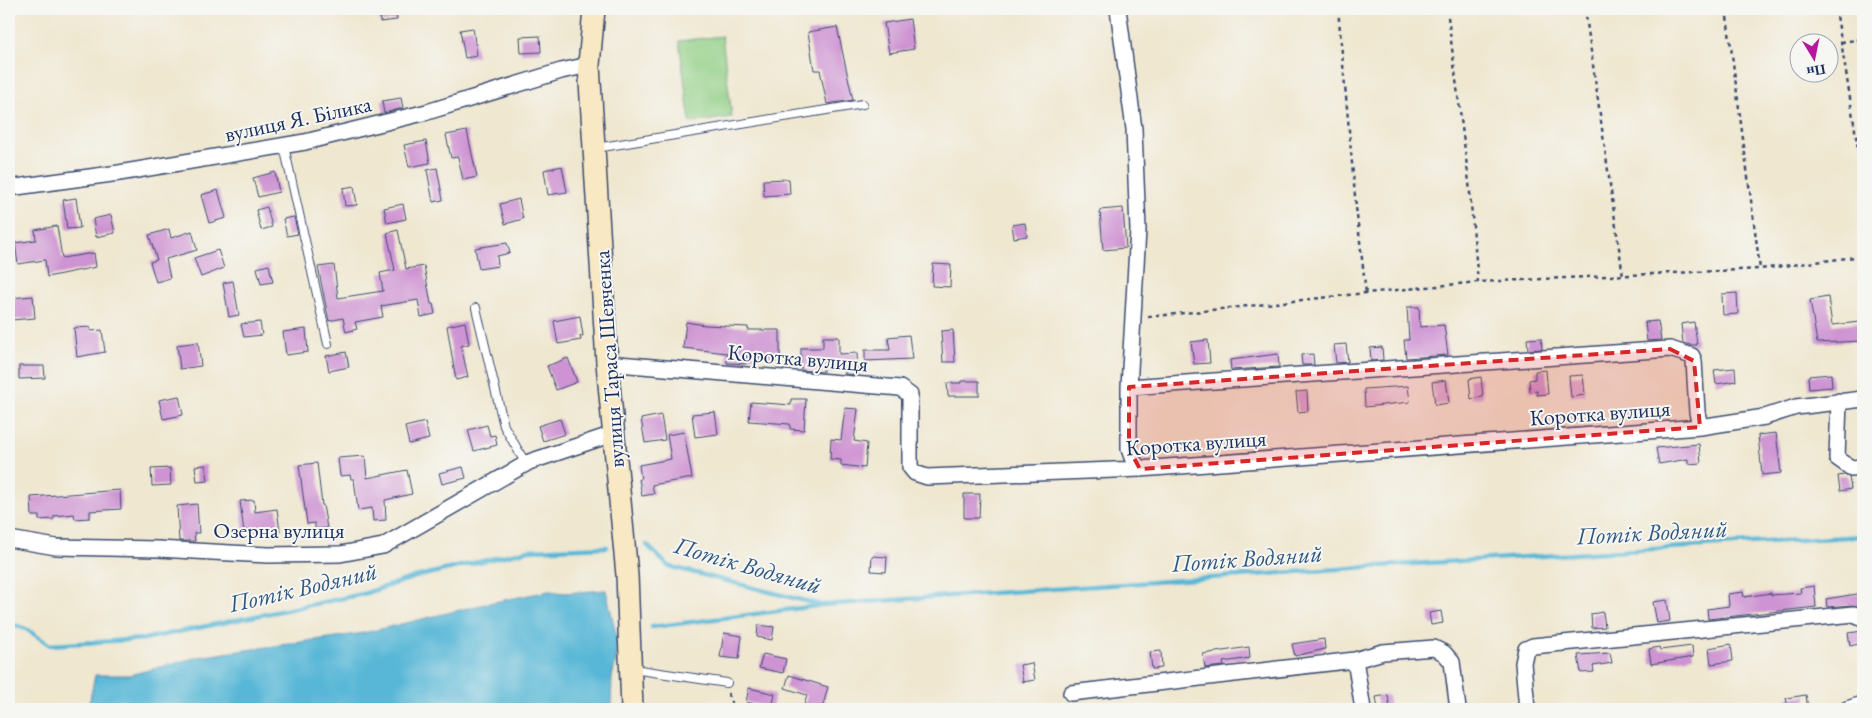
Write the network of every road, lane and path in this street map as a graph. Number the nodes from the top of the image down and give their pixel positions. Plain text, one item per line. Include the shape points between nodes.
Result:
1 (594, 9) edge
2 (1118, 9) edge
3 (1338, 9) edge
4 (1447, 9) edge
5 (1585, 9) edge
6 (1726, 9) edge
7 (1836, 9) edge
8 (1863, 39) edge
9 (1841, 42) junction
10 (589, 65) junction
11 (863, 104) dead end
12 (284, 146) junction
13 (594, 148) junction
14 (1863, 149) edge
15 (1858, 150) junction
16 (9, 188) edge
17 (1863, 214) edge
18 (1863, 256) edge
19 (1760, 269) junction
20 (1623, 276) junction
21 (1478, 282) junction
22 (1366, 293) junction
23 (476, 308) dead end
24 (1133, 318) junction
25 (328, 344) dead end
26 (607, 362) junction
27 (1129, 387) junction
28 (1863, 399) edge
29 (1839, 400) junction
30 (1700, 427) junction
31 (613, 434) junction
32 (526, 464) junction
33 (1863, 467) edge
34 (1140, 469) junction
35 (9, 540) edge
36 (1863, 618) edge
37 (1355, 660) junction
38 (631, 669) junction
39 (727, 683) joint
40 (1071, 693) dead end
41 (1863, 704) edge
42 (632, 709) edge
43 (755, 709) edge
44 (1363, 709) edge
45 (1458, 709) edge
46 (1527, 709) edge
47 (1847, 709) edge

1 - 10 street, вулиця Тараса Шевченка
2 - 24 street via 1134,129 1138,230
3 - 22 path
4 - 21 path via 1470,182
5 - 20 path
6 - 19 path
7 - 9 path
8 - 9 path
9 - 15 path
10 - 12 street, вулиця Я. Білика via 427,112
10 - 13 street, вулиця Тараса Шевченка
11 - 13 lane
12 - 16 street, вулиця Я. Білика via 119,174
12 - 25 lane
13 - 26 street, вулиця Тараса Шевченка
14 - 15 path
15 - 17 path
18 - 19 path
19 - 20 path
20 - 21 path
21 - 22 path
22 - 24 path
23 - 32 lane via 504,426
24 - 27 street
26 - 31 street, вулиця Тараса Шевченка
26 - 34 street, Коротка вулиця via 900,388 910,394 910,467 915,473 927,477
27 - 30 street via 1670,349 1692,356 1694,361
27 - 34 street via 1129,449
28 - 29 street, Коротка вулиця
29 - 30 street, Коротка вулиця via 1796,407 1765,417
29 - 33 street via 1837,458 1851,468
30 - 34 street, Коротка вулиця
31 - 32 street, Озерна вулиця
31 - 38 street, вулиця Тараса Шевченка via 627,575
32 - 35 street, Озерна вулиця via 383,546 340,554 268,555 56,547
36 - 46 street via 1854,614 1533,646 1526,649 1523,663
37 - 40 street
37 - 44 street
37 - 45 street via 1392,651 1434,648 1452,662
38 - 39 lane
38 - 42 street, вулиця Тараса Шевченка
39 - 43 path via 728,698 733,705
41 - 47 street

